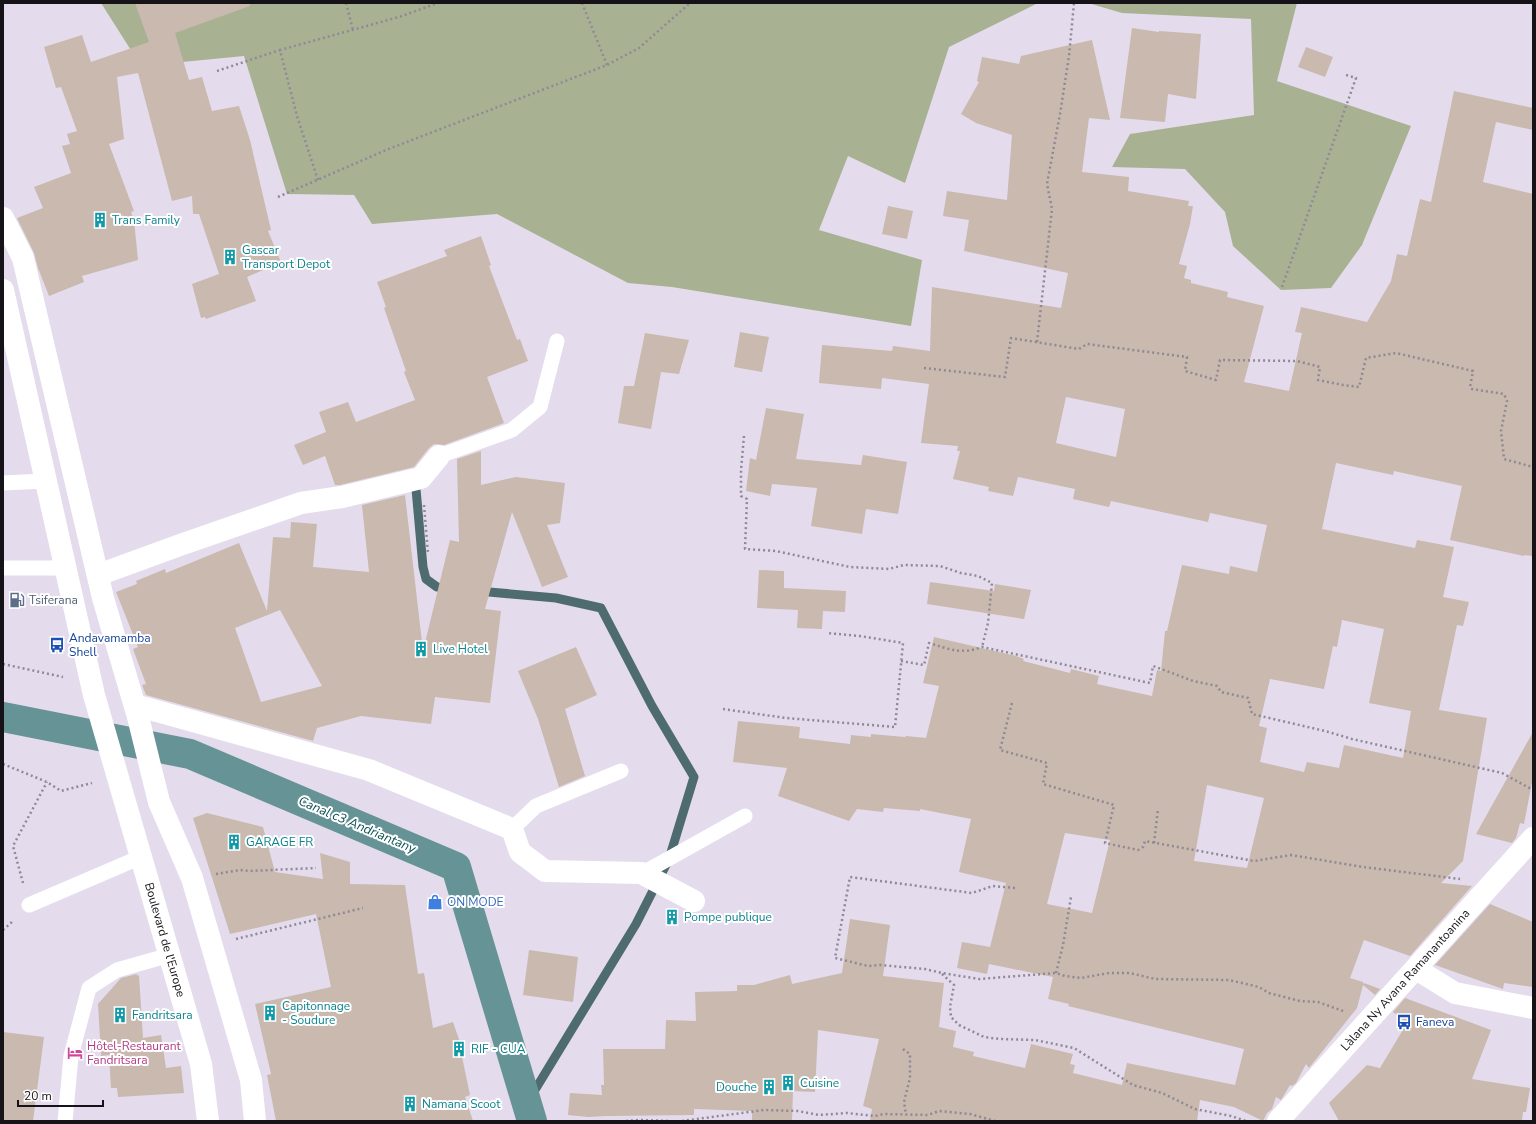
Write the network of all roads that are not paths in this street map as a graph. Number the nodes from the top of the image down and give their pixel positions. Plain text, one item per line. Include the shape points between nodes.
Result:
1 (3, 218) edge
2 (3, 290) edge
3 (557, 341) dead end
4 (439, 456) joint
5 (45, 481) junction
6 (3, 483) edge
7 (3, 568) edge
8 (65, 568) junction
9 (98, 575) junction
10 (136, 711) junction
11 (621, 771) dead end
12 (745, 816) dead end
13 (512, 829) junction
14 (1533, 838) edge
15 (141, 857) junction
16 (647, 873) junction
17 (685, 896) dead end
18 (29, 905) road end
19 (170, 955) junction
20 (1416, 969) junction
21 (1533, 1008) edge
22 (65, 1121) edge
23 (208, 1121) edge
24 (255, 1121) edge
25 (1278, 1121) edge

1 - 9 street via 23,258
2 - 5 street, Boulevard de l'Europe
3 - 4 lane via 540,408 512,430
4 - 9 street via 421,478 342,497 301,503
5 - 6 lane
5 - 8 street, Boulevard de l'Europe
7 - 8 lane
8 - 15 street, Boulevard de l'Europe via 92,689
9 - 10 street
10 - 13 street via 369,770
10 - 24 street via 159,802 192,878 212,944 251,1080
11 - 13 lane via 536,806
12 - 16 lane
13 - 16 street via 520,852 545,871
14 - 20 street, Làlana Ny Avana Ramanantoanina
15 - 18 lane
15 - 19 street, Boulevard de l'Europe
16 - 17 street
19 - 22 lane via 117,970 89,988 71,1056
19 - 23 street, Boulevard de l'Europe via 201,1064
20 - 21 street via 1455,993
20 - 25 street, Làlana Ny Avana Ramanantoanina

